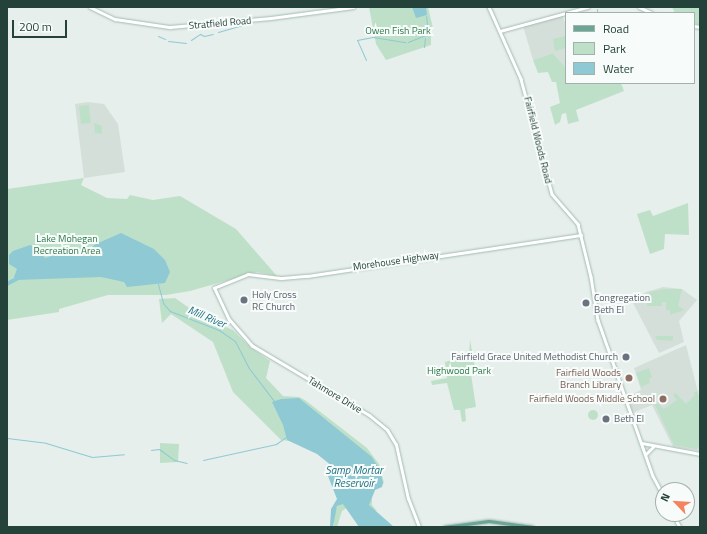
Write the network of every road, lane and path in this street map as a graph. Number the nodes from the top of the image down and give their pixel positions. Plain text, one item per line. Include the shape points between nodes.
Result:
1 (90, 7) edge
2 (353, 7) edge
3 (489, 7) edge
4 (588, 7) edge
5 (639, 7) edge
6 (570, 12) edge
7 (650, 12) edge
8 (565, 13) edge
9 (500, 31) junction
10 (581, 235) junction
11 (214, 288) joint
12 (642, 444) junction
13 (653, 447) junction
14 (646, 454) junction
15 (700, 454) edge
16 (658, 482) edge
17 (419, 527) edge
18 (444, 527) edge
19 (533, 527) edge

1 - 2 main road, Stratfield Road via 116,19 170,27 301,15
3 - 9 main road, Fairfield Woods Road
4 - 6 main road
5 - 7 main road
8 - 9 main road
9 - 10 main road, Fairfield Woods Road via 516,62 526,93 552,194 574,218
10 - 11 main road, Morehouse Highway via 307,276 282,278 248,274
10 - 12 main road, Fairfield Woods Road via 591,277 594,308
11 - 17 main road, Tahmore Drive via 229,320 252,346 370,416 387,430 396,445 408,499
12 - 13 main road
12 - 14 main road, Fairfield Woods Road
13 - 14 main road
13 - 15 main road
14 - 16 main road, Fairfield Woods Road
18 - 19 main road via 489,521

